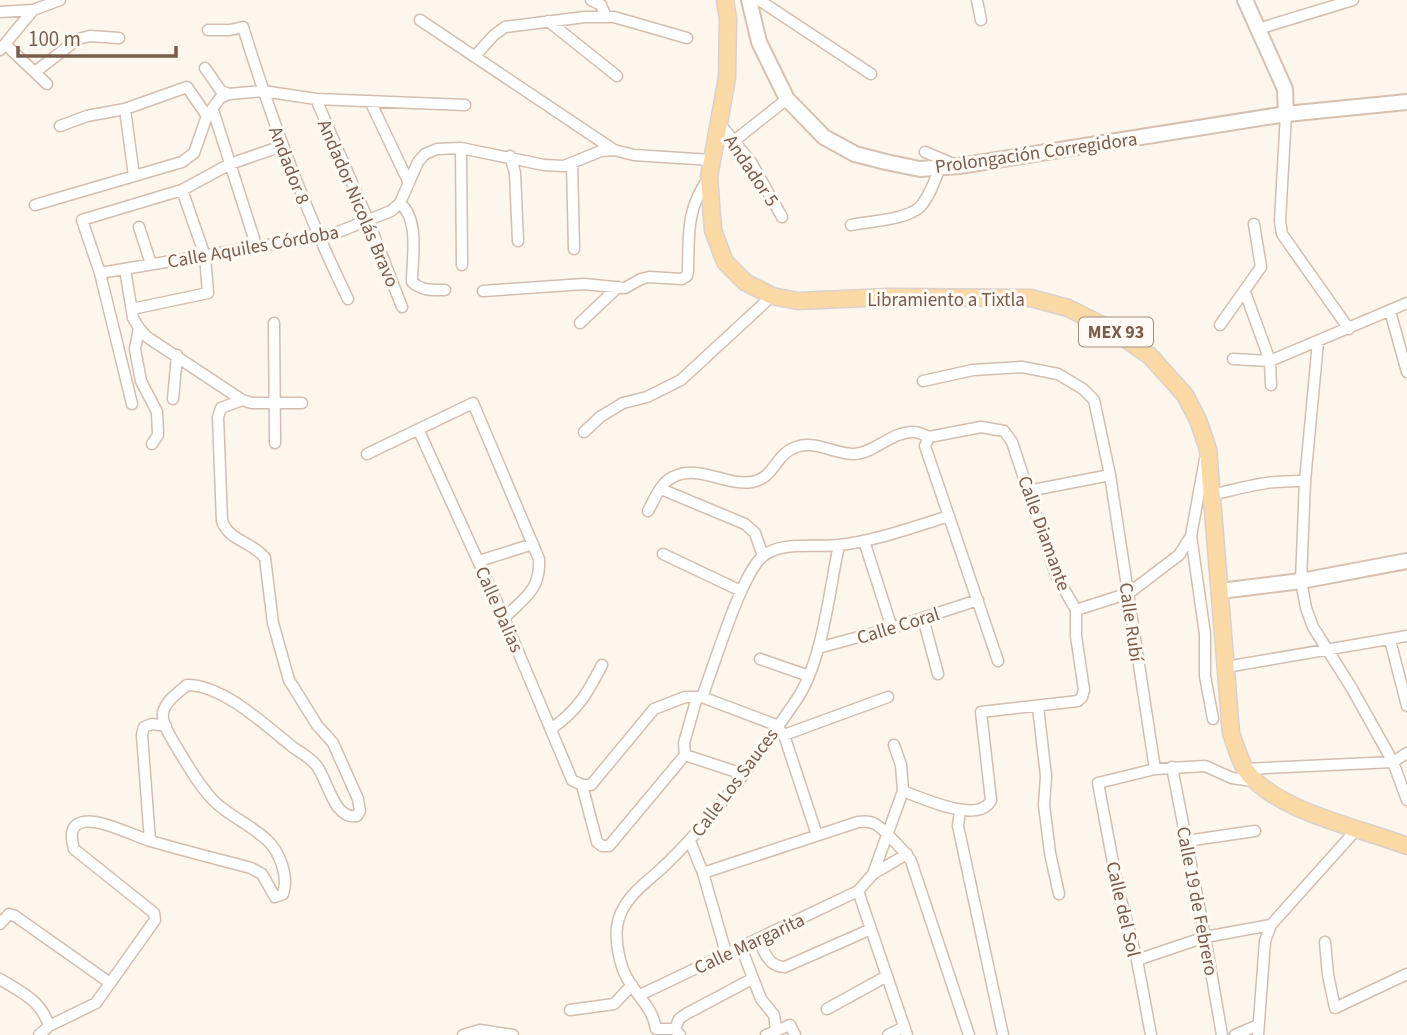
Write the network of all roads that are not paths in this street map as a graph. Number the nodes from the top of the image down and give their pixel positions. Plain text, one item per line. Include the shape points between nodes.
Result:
1 (60, 0) edge
2 (591, 0) edge
3 (725, 0) edge
4 (749, 0) edge
5 (759, 0) edge
6 (977, 0) edge
7 (1245, 0) edge
8 (1353, 0) edge
9 (33, 10) junction
10 (0, 12) edge
11 (606, 18) junction
12 (420, 20) dead end
13 (981, 20) dead end
14 (548, 22) junction
15 (1258, 29) junction
16 (208, 30) dead end
17 (119, 38) dead end
18 (687, 38) dead end
19 (3, 47) edge
20 (475, 56) junction
21 (205, 68) dead end
22 (35, 72) junction
23 (871, 74) dead end
24 (617, 76) dead end
25 (47, 84) dead end
26 (263, 92) junction
27 (229, 94) junction
28 (316, 99) junction
29 (787, 99) junction
30 (370, 101) junction
31 (1407, 102) edge
32 (465, 105) dead end
33 (125, 109) junction
34 (210, 113) junction
35 (1286, 114) junction
36 (720, 124) junction
37 (60, 126) dead end
38 (734, 141) junction
39 (282, 146) junction
40 (461, 148) junction
41 (614, 150) junction
42 (925, 152) dead end
43 (510, 156) junction
44 (711, 160) junction
45 (572, 163) junction
46 (230, 164) junction
47 (959, 166) junction
48 (940, 167) junction
49 (134, 176) junction
50 (709, 177) junction
51 (409, 183) junction
52 (182, 190) junction
53 (400, 203) junction
54 (34, 205) dead end
55 (782, 217) dead end
56 (368, 220) junction
57 (1254, 224) dead end
58 (851, 225) dead end
59 (139, 226) dead end
60 (318, 237) junction
61 (518, 241) dead end
62 (257, 248) junction
63 (574, 248) dead end
64 (205, 256) junction
65 (150, 264) junction
66 (462, 265) dead end
67 (125, 269) junction
68 (100, 273) junction
69 (618, 287) junction
70 (445, 290) dead end
71 (484, 291) dead end
72 (1245, 292) junction
73 (772, 296) junction
74 (348, 299) dead end
75 (1407, 303) edge
76 (402, 307) dead end
77 (132, 309) junction
78 (1390, 311) junction
79 (274, 323) dead end
80 (580, 323) dead end
81 (1220, 325) dead end
82 (139, 328) junction
83 (1349, 329) junction
84 (1318, 342) junction
85 (177, 355) junction
86 (1233, 359) dead end
87 (1270, 361) junction
88 (1407, 372) edge
89 (923, 381) dead end
90 (1270, 385) dead end
91 (173, 399) dead end
92 (242, 400) junction
93 (275, 403) junction
94 (302, 403) dead end
95 (132, 404) dead end
96 (419, 431) junction
97 (584, 432) dead end
98 (929, 437) junction
99 (275, 443) dead end
100 (152, 444) dead end
101 (1208, 449) junction
102 (367, 454) dead end
103 (1110, 475) junction
104 (1305, 481) junction
105 (661, 489) junction
106 (1028, 491) junction
107 (1210, 495) junction
108 (649, 511) dead end
109 (948, 516) junction
110 (1191, 536) junction
111 (864, 541) junction
112 (533, 544) junction
113 (839, 545) junction
114 (663, 554) dead end
115 (763, 556) junction
116 (479, 561) junction
117 (1407, 561) edge
118 (1301, 581) junction
119 (1220, 591) junction
120 (741, 592) junction
121 (1129, 593) junction
122 (978, 600) junction
123 (1076, 610) junction
124 (504, 618) junction
125 (923, 618) junction
126 (892, 628) junction
127 (1407, 636) edge
128 (1390, 640) junction
129 (818, 648) junction
130 (1327, 650) junction
131 (760, 659) dead end
132 (998, 661) dead end
133 (602, 665) dead end
134 (1226, 667) junction
135 (938, 674) dead end
136 (809, 676) junction
137 (700, 697) junction
138 (888, 697) dead end
139 (1407, 706) edge
140 (1038, 707) junction
141 (1213, 719) dead end
142 (776, 725) junction
143 (166, 726) junction
144 (551, 730) junction
145 (784, 734) junction
146 (894, 745) dead end
147 (1407, 753) edge
148 (685, 755) junction
149 (1393, 762) junction
150 (1172, 767) junction
151 (1155, 769) junction
152 (1245, 769) junction
153 (743, 774) junction
154 (1259, 782) junction
155 (582, 785) junction
156 (903, 791) junction
157 (1407, 800) edge
158 (960, 810) junction
159 (1357, 829) junction
160 (1255, 831) dead end
161 (886, 834) junction
162 (817, 835) junction
163 (150, 841) junction
164 (691, 841) junction
165 (1186, 841) junction
166 (1407, 846) edge
167 (908, 854) junction
168 (703, 873) junction
169 (873, 874) junction
170 (858, 891) junction
171 (1059, 894) dead end
172 (0, 924) edge
173 (1271, 925) junction
174 (871, 929) junction
175 (1205, 937) junction
176 (758, 940) junction
177 (1325, 942) dead end
178 (741, 947) junction
179 (726, 953) junction
180 (1136, 960) junction
181 (1407, 974) edge
182 (887, 976) junction
183 (0, 979) edge
184 (752, 979) junction
185 (110, 983) junction
186 (632, 985) junction
187 (640, 995) junction
188 (827, 1009) dead end
189 (570, 1010) dead end
190 (49, 1026) junction
191 (1258, 1030) edge
192 (905, 1031) edge
193 (653, 1032) edge
194 (678, 1032) edge
195 (771, 1033) edge
196 (39, 1035) edge
197 (463, 1035) edge
198 (513, 1035) edge
199 (795, 1035) edge
200 (888, 1035) edge
201 (969, 1035) edge
202 (1003, 1035) edge
203 (1150, 1035) edge
204 (1222, 1035) edge
205 (1234, 1035) edge

1 - 9 street
2 - 11 street via 601,5
3 - 36 main road, Libramiento a Tixtla / MEX 93 via 727,78
4 - 29 street, Prolongación Corregidora via 759,42
5 - 23 street
6 - 13 street
7 - 15 street
8 - 15 street
9 - 10 street
9 - 19 street
11 - 14 street
11 - 18 street
12 - 20 street
14 - 20 street via 505,27
14 - 24 street
15 - 35 street via 1285,89
16 - 26 street, Andador 8 via 243,27
17 - 22 street via 78,39
19 - 22 street
20 - 41 street
21 - 27 street via 221,91
22 - 25 street
26 - 27 street
26 - 28 street
26 - 39 street, Andador 8
27 - 34 street
28 - 30 street
28 - 56 street, Andador Nicolás Bravo
29 - 38 street
29 - 48 street, Prolongación Corregidora via 824,137 855,154 920,169
30 - 32 street
30 - 51 street
31 - 35 street, Prolongación Corregidora
33 - 34 street via 187,88
33 - 37 street
33 - 49 street
34 - 46 street
34 - 49 street via 188,158
35 - 47 street, Prolongación Corregidora
35 - 83 street via 1282,234
36 - 38 street, Andador 5
36 - 44 main road, Libramiento a Tixtla / MEX 93
38 - 55 street, Andador 5
39 - 46 street
39 - 60 street, Andador 8
40 - 43 street
40 - 51 street via 425,154
40 - 66 street
41 - 44 street
41 - 45 street
42 - 47 street
43 - 45 street via 544,165
43 - 61 street
44 - 50 main road, Libramiento a Tixtla / MEX 93
45 - 63 street
46 - 52 street
46 - 62 street
47 - 48 street, Prolongación Corregidora
48 - 58 street via 929,194 908,215
49 - 54 street
50 - 69 street via 691,211 687,276 649,277
50 - 73 main road, Libramiento a Tixtla / MEX 93 via 713,230 725,262 745,282
51 - 53 street
52 - 64 street
52 - 68 street via 82,220
53 - 56 street, Calle Aquiles Córdoba
53 - 70 street via 411,217 412,282 418,288
56 - 60 street, Calle Aquiles Córdoba
56 - 76 street, Andador Nicolás Bravo
57 - 72 street via 1261,267
59 - 65 street
60 - 62 street, Calle Aquiles Córdoba
60 - 74 street, Andador 8
62 - 64 street, Calle Aquiles Córdoba
64 - 65 street, Calle Aquiles Córdoba
64 - 77 street via 208,293
65 - 67 street, Calle Aquiles Córdoba
67 - 68 street, Calle Aquiles Córdoba
67 - 77 street
68 - 95 street
69 - 71 street via 584,284
69 - 80 street
72 - 81 street
72 - 87 street
73 - 97 street via 681,380 623,404
73 - 101 main road, Libramiento a Tixtla / MEX 93 via 798,301 1031,298 1068,308 1150,356 1185,395
75 - 78 street
77 - 82 street
78 - 83 street
78 - 88 street
79 - 93 street
82 - 85 street
82 - 100 street via 135,349 141,381 159,425
83 - 84 street
84 - 87 street
84 - 104 street
85 - 91 street
85 - 92 street
86 - 87 street
87 - 90 street
89 - 103 street, Calle Rubí via 999,367 1058,374 1094,400
92 - 93 street
92 - 143 street via 221,408 218,417 220,506 225,530 265,558 273,623 289,680 333,743 358,799 357,817 341,812 315,763 257,717 210,689 187,685 163,712
93 - 94 street
93 - 99 street
96 - 102 street
96 - 112 street via 473,403
96 - 116 street, Calle Dalias
98 - 105 street via 913,432 856,454 799,446 783,453 759,480 743,483 691,472 675,475
98 - 106 street, Calle Diamante via 981,427 1004,431
98 - 109 street via 925,446
101 - 107 main road, Libramiento a Tixtla / MEX 93
101 - 110 street
103 - 106 street
103 - 121 street, Calle Rubí
104 - 107 street via 1258,482
104 - 118 street
105 - 108 street
105 - 115 street via 745,524 755,533
106 - 123 street, Calle Diamante via 1056,575
107 - 119 main road, Libramiento a Tixtla / MEX 93
109 - 111 street
109 - 122 street
110 - 121 street, Calle Diamante via 1179,555
110 - 141 street
111 - 113 street
111 - 126 street
112 - 116 street
112 - 124 street via 540,575 534,588
113 - 115 street via 776,548
113 - 129 street, Calle Los Sauces
114 - 120 street
115 - 120 street
116 - 124 street, Calle Dalias
117 - 118 street
118 - 119 street
118 - 130 street via 1313,627
119 - 134 main road, Libramiento a Tixtla / MEX 93
120 - 137 street
121 - 123 street, Calle Diamante
121 - 151 street, Calle Rubí
122 - 125 street, Calle Coral
122 - 132 street
123 - 140 street via 1082,697
124 - 144 street, Calle Dalias
125 - 126 street, Calle Coral
125 - 135 street
126 - 129 street, Calle Coral
127 - 128 street
128 - 130 street
128 - 139 street
129 - 136 street, Calle Los Sauces
130 - 134 street
130 - 149 street
131 - 136 street
133 - 144 street via 583,701
134 - 152 main road, Libramiento a Tixtla / MEX 93 via 1231,733
136 - 142 street, Calle Los Sauces
137 - 142 street
137 - 148 street via 684,743
137 - 155 street via 685,696 654,709 591,785
138 - 145 street
140 - 158 street via 981,712 991,800 982,810
140 - 171 street via 1046,776 1044,806
142 - 145 street
142 - 153 street, Calle Los Sauces
143 - 163 street via 144,727 142,735
143 - 163 street via 214,801 267,840 276,852 286,877 283,894 275,897 262,874 251,868
144 - 155 street, Calle Dalias via 572,780
145 - 162 street
146 - 156 street
147 - 149 street
148 - 153 street
148 - 155 street via 609,846 597,842
149 - 152 street
149 - 157 street
150 - 151 street
150 - 154 street via 1205,766 1232,778
150 - 165 street, Calle 19 de Febrero
151 - 180 street, Calle del Sol via 1098,783
152 - 154 main road, Libramiento a Tixtla / MEX 93
153 - 164 street, Calle Los Sauces
154 - 159 main road, Libramiento a Tixtla / MEX 93 via 1272,794
156 - 158 street
156 - 161 street
158 - 202 street via 958,826
159 - 166 main road, Libramiento a Tixtla / MEX 93
159 - 173 street
160 - 165 street
161 - 162 street via 869,821
161 - 167 street
161 - 169 street
162 - 168 street
163 - 185 street via 96,822 82,822 71,836 74,849 154,913 155,920
164 - 168 street
164 - 186 street, Calle Los Sauces via 628,898 619,915 616,930 622,966
165 - 175 street, Calle 19 de Febrero
167 - 169 street
167 - 201 street
168 - 179 street
169 - 170 street
170 - 174 street
170 - 176 street, Calle Margarita
172 - 185 street via 9,914 15,916
173 - 175 street
173 - 191 street via 1265,941
174 - 176 street via 785,967 770,962
174 - 182 street
175 - 180 street
175 - 204 street, Calle 19 de Febrero
176 - 178 street, Calle Margarita
177 - 181 street via 1335,1008
178 - 179 street, Calle Margarita
178 - 184 street
179 - 187 street, Calle Margarita
180 - 203 street, Calle del Sol
182 - 188 street
182 - 192 street
183 - 190 street via 36,1003
184 - 194 street via 686,1014 679,1020
184 - 195 street via 774,1015
185 - 190 street via 90,1008
186 - 187 street, Calle Los Sauces
186 - 189 street via 614,1004
187 - 193 street, Calle Los Sauces via 654,1017
190 - 196 street
191 - 205 street
192 - 200 street
193 - 194 street
195 - 199 street via 790,1025
197 - 198 street via 480,1030

